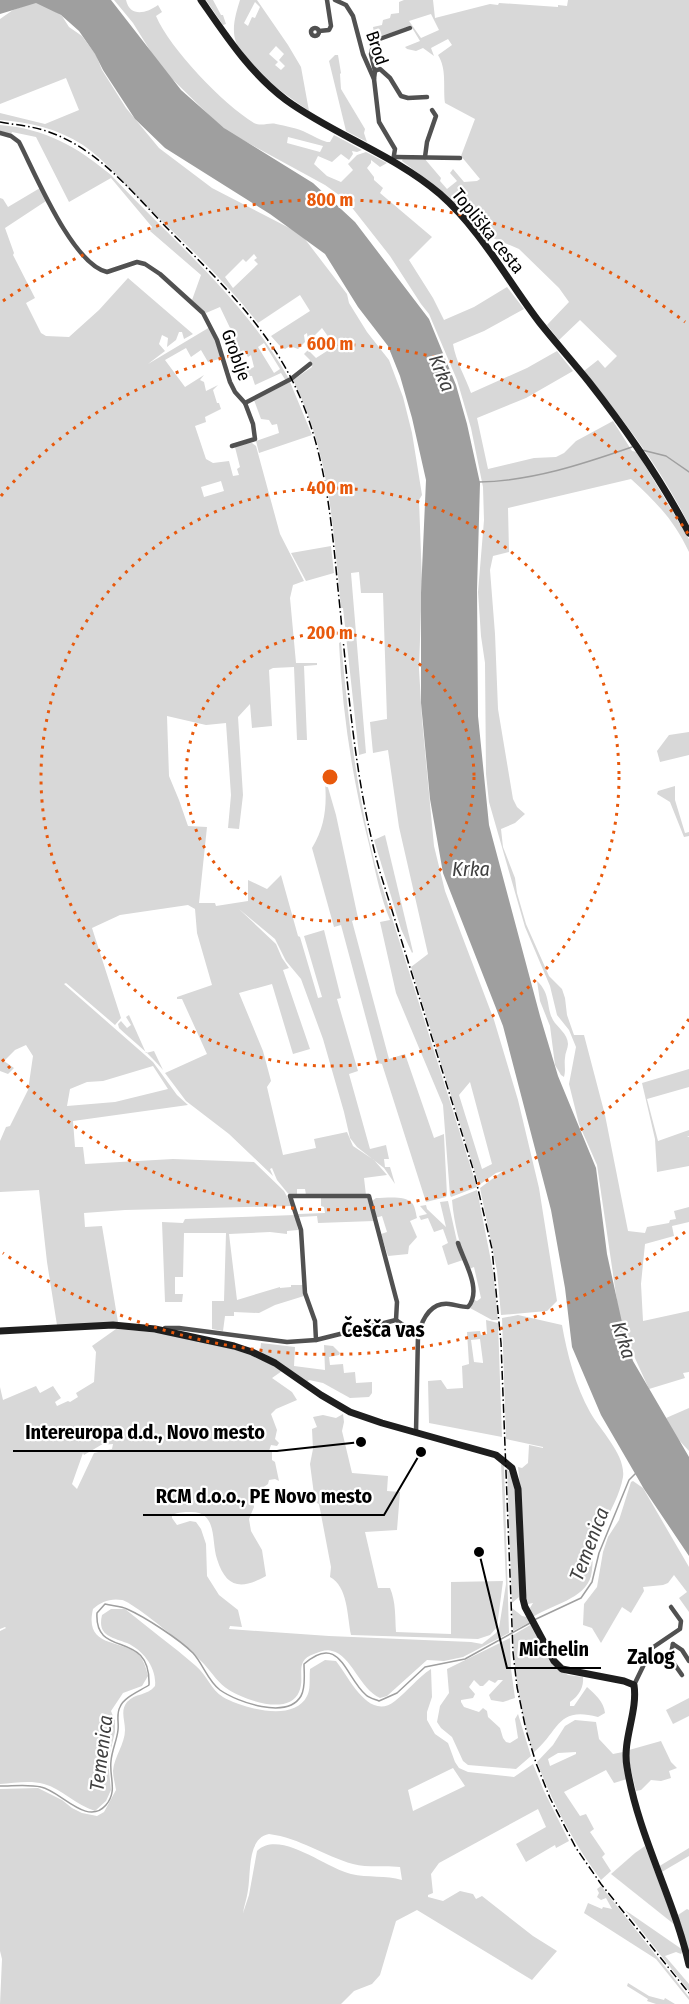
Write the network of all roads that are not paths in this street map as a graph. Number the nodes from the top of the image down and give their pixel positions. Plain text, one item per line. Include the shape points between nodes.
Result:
1 (201, 0) edge
2 (327, 0) edge
3 (335, 0) edge
4 (350, 0) edge
5 (343, 3) junction
6 (411, 28) dead end
7 (319, 31) dead end
8 (375, 71) junction
9 (374, 79) junction
10 (427, 97) dead end
11 (432, 110) dead end
12 (0, 133) edge
13 (425, 157) junction
14 (460, 158) dead end
15 (394, 159) junction
16 (310, 364) dead end
17 (245, 403) junction
18 (232, 446) dead end
19 (689, 533) edge
20 (458, 1243) dead end
21 (396, 1320) junction
22 (155, 1329) junction
23 (0, 1331) edge
24 (418, 1335) junction
25 (316, 1340) junction
26 (416, 1432) junction
27 (671, 1607) dead end
28 (667, 1638) junction
29 (673, 1644) junction
30 (689, 1661) edge
31 (682, 1675) dead end
32 (634, 1685) junction
33 (689, 1965) edge

1 - 15 street, Topliška cesta via 233,47 275,91 306,113
2 - 7 street via 331,26
3 - 5 street
4 - 5 street
5 - 9 street, Brod via 353,16
6 - 8 street via 374,41 370,54
8 - 9 street, Brod
8 - 10 street, Brod via 384,72 400,96
9 - 15 street, Brod via 377,115 395,149
11 - 13 street via 436,116
12 - 17 street, Groblje via 19,142 56,216 96,268 107,272 137,262 145,264 203,312 218,340 230,382
13 - 14 street
13 - 15 street
15 - 19 street, Topliška cesta via 440,195 474,232 638,448
16 - 17 street via 291,379
17 - 18 street, Groblje via 255,439
20 - 24 street via 472,1283 471,1304 465,1308 444,1304 431,1309
21 - 24 street
21 - 25 street
21 - 25 street via 397,1302 369,1196 290,1196 301,1230 305,1293 315,1321
22 - 23 street via 113,1325
22 - 25 street via 179,1328 287,1342
22 - 26 street via 252,1352 338,1406
24 - 26 street
26 - 32 street via 486,1450 512,1468 518,1489 523,1599 554,1660 562,1669
27 - 28 street via 681,1622 680,1629
28 - 29 street
28 - 32 street via 652,1648
29 - 30 street
29 - 31 street via 670,1658
32 - 33 street via 626,1766 641,1825

